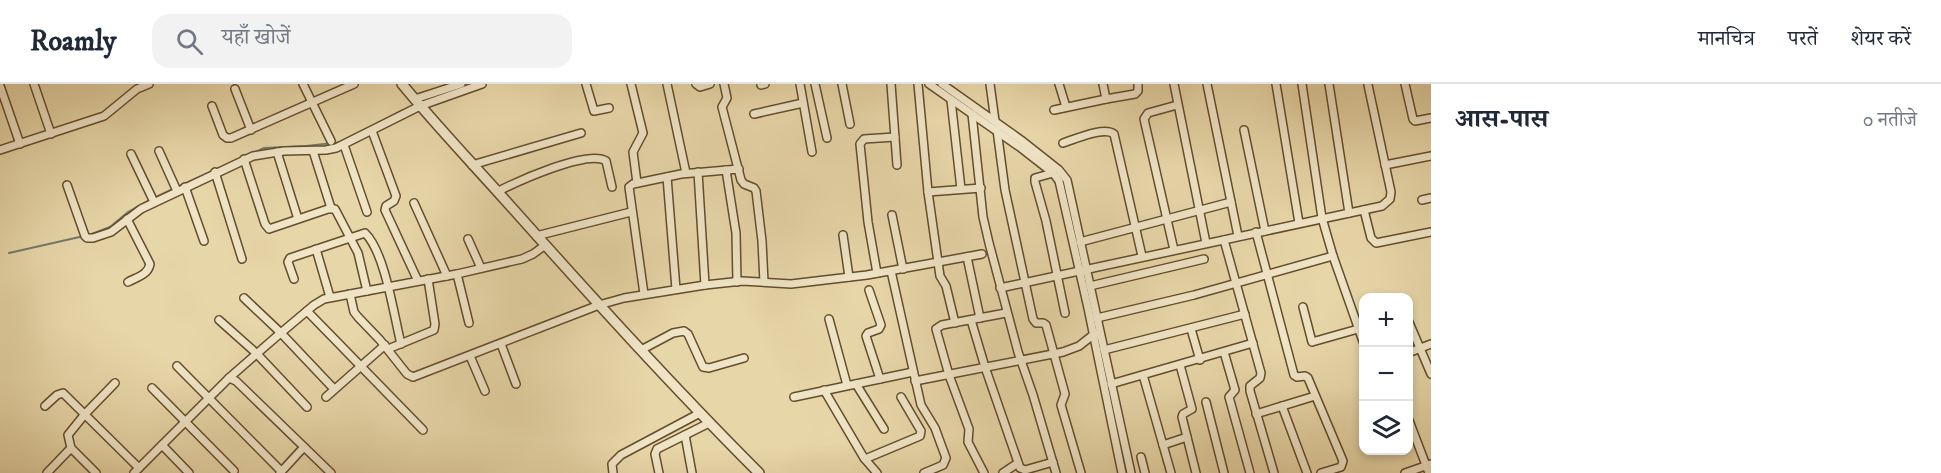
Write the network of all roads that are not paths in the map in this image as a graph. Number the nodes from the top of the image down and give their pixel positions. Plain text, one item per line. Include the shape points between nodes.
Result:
1 (34, 84) edge
2 (149, 84) edge
3 (303, 84) edge
4 (354, 84) edge
5 (402, 84) edge
6 (461, 84) edge
7 (482, 84) edge
8 (586, 84) edge
9 (631, 84) edge
10 (667, 84) edge
11 (696, 84) edge
12 (710, 84) edge
13 (724, 84) edge
14 (800, 84) edge
15 (815, 84) edge
16 (842, 84) edge
17 (891, 84) edge
18 (918, 84) edge
19 (929, 84) edge
20 (942, 84) edge
21 (990, 84) edge
22 (1059, 84) edge
23 (1103, 84) edge
24 (1138, 84) edge
25 (1173, 84) edge
26 (1207, 84) edge
27 (1275, 84) edge
28 (1302, 84) edge
29 (1329, 84) edge
30 (1405, 84) edge
31 (1368, 85) edge
32 (0, 86) edge
33 (235, 89) dead end
34 (1106, 99) junction
35 (951, 100) junction
36 (418, 102) junction
37 (312, 103) junction
38 (803, 104) junction
39 (1177, 105) junction
40 (212, 106) dead end
41 (1066, 107) junction
42 (609, 108) dead end
43 (1054, 110) dead end
44 (754, 114) dead end
45 (972, 114) junction
46 (1431, 118) edge
47 (850, 124) dead end
48 (997, 127) junction
49 (251, 130) junction
50 (1244, 130) dead end
51 (372, 131) junction
52 (581, 133) dead end
53 (51, 134) junction
54 (895, 137) junction
55 (827, 138) dead end
56 (331, 141) dead end
57 (1063, 143) dead end
58 (20, 144) junction
59 (344, 145) junction
60 (0, 150) edge
61 (159, 151) dead end
62 (313, 151) junction
63 (277, 152) junction
64 (812, 152) dead end
65 (131, 154) dead end
66 (1431, 156) edge
67 (244, 159) junction
68 (472, 165) junction
69 (897, 165) dead end
70 (1385, 165) junction
71 (739, 169) junction
72 (726, 170) junction
73 (216, 172) junction
74 (698, 172) junction
75 (686, 173) junction
76 (1053, 173) junction
77 (667, 177) junction
78 (637, 183) junction
79 (67, 185) dead end
80 (612, 187) dead end
81 (981, 188) junction
82 (181, 189) junction
83 (961, 189) junction
84 (497, 192) junction
85 (928, 192) junction
86 (1431, 198) edge
87 (1422, 200) dead end
88 (154, 202) junction
89 (414, 202) dead end
90 (1231, 202) junction
91 (331, 208) junction
92 (1199, 210) junction
93 (1364, 210) junction
94 (367, 212) dead end
95 (631, 212) junction
96 (1348, 213) junction
97 (892, 215) dead end
98 (1322, 218) junction
99 (127, 219) junction
100 (298, 219) junction
101 (1167, 219) junction
102 (1299, 223) junction
103 (1135, 227) junction
104 (1265, 231) junction
105 (1256, 232) junction
106 (1431, 232) edge
107 (843, 235) dead end
108 (536, 236) junction
109 (1238, 236) junction
110 (350, 237) junction
111 (468, 239) dead end
112 (1224, 240) junction
113 (204, 241) dead end
114 (1080, 242) junction
115 (1206, 243) junction
116 (544, 246) junction
117 (316, 249) junction
118 (1174, 250) junction
119 (982, 254) dead end
120 (1142, 256) junction
121 (1333, 256) junction
122 (967, 257) junction
123 (1204, 259) dead end
124 (242, 260) dead end
125 (938, 262) junction
126 (481, 268) junction
127 (903, 268) junction
128 (891, 271) junction
129 (1083, 271) junction
130 (877, 273) junction
131 (457, 274) junction
132 (1268, 274) junction
133 (447, 276) junction
134 (1058, 276) junction
135 (849, 277) junction
136 (294, 279) dead end
137 (428, 279) junction
138 (418, 281) junction
139 (128, 282) dead end
140 (736, 282) junction
141 (764, 282) junction
142 (1026, 283) junction
143 (1236, 283) junction
144 (705, 285) junction
145 (1090, 286) junction
146 (389, 287) junction
147 (1000, 288) junction
148 (676, 289) junction
149 (869, 290) dead end
150 (367, 291) junction
151 (350, 294) junction
152 (644, 294) junction
153 (330, 297) junction
154 (244, 298) dead end
155 (599, 305) junction
156 (1303, 307) dead end
157 (307, 311) junction
158 (1006, 313) junction
159 (1065, 313) dead end
160 (1245, 314) junction
161 (980, 318) junction
162 (1097, 318) junction
163 (829, 319) dead end
164 (219, 320) dead end
165 (971, 320) junction
166 (955, 322) junction
167 (469, 323) dead end
168 (1359, 328) edge
169 (1191, 329) junction
170 (1359, 331) edge
171 (281, 333) junction
172 (1413, 333) edge
173 (1097, 334) junction
174 (1253, 343) junction
175 (401, 344) junction
176 (501, 344) junction
177 (1431, 344) edge
178 (386, 347) junction
179 (1419, 348) junction
180 (641, 350) junction
181 (1104, 350) junction
182 (1413, 350) edge
183 (1224, 352) junction
184 (256, 353) junction
185 (1054, 353) junction
186 (470, 356) junction
187 (744, 358) dead end
188 (1021, 360) junction
189 (1200, 360) junction
190 (1180, 365) junction
191 (177, 366) dead end
192 (360, 367) junction
193 (985, 367) junction
194 (913, 372) junction
195 (1431, 374) edge
196 (949, 375) junction
197 (1143, 375) junction
198 (229, 378) junction
199 (880, 379) junction
200 (915, 381) junction
201 (115, 383) dead end
202 (516, 384) dead end
203 (856, 384) junction
204 (1112, 384) junction
205 (847, 386) junction
206 (153, 388) dead end
207 (334, 389) junction
208 (824, 390) junction
209 (485, 391) dead end
210 (1315, 396) junction
211 (326, 397) dead end
212 (794, 397) dead end
213 (901, 397) dead end
214 (208, 398) junction
215 (1206, 402) dead end
216 (45, 406) dead end
217 (1282, 406) junction
218 (307, 407) dead end
219 (700, 413) junction
220 (85, 414) junction
221 (1256, 414) junction
222 (185, 422) junction
223 (709, 423) junction
224 (884, 429) dead end
225 (423, 430) dead end
226 (1413, 430) edge
227 (685, 435) junction
228 (1187, 437) junction
229 (1163, 444) junction
230 (162, 445) junction
231 (304, 447) junction
232 (72, 448) junction
233 (1141, 457) dead end
234 (865, 459) junction
235 (1053, 462) junction
236 (1018, 463) junction
237 (1428, 468) edge
238 (137, 471) edge
239 (234, 471) dead end
240 (1028, 471) edge
241 (281, 472) edge
242 (48, 473) edge
243 (96, 473) edge
244 (189, 473) edge
245 (331, 473) edge
246 (613, 473) edge
247 (658, 473) edge
248 (692, 473) edge
249 (759, 473) edge
250 (877, 473) edge
251 (924, 473) edge
252 (984, 473) edge
253 (1003, 473) edge
254 (1056, 473) edge
255 (1081, 473) edge
256 (1122, 473) edge
257 (1131, 473) edge
258 (1145, 473) edge
259 (1171, 473) edge
260 (1196, 473) edge
261 (1224, 473) edge
262 (1250, 473) edge
263 (1274, 473) edge
264 (1307, 473) edge
265 (1321, 473) edge
266 (1404, 473) edge

1 - 53 street
2 - 53 street via 104,116
3 - 37 street
4 - 37 street
5 - 36 street
6 - 36 street
7 - 36 street
8 - 42 street via 594,111
9 - 78 street via 643,133 633,152
10 - 75 street
11 - 12 street
13 - 71 street via 728,98 722,107
14 - 38 street
15 - 55 street
16 - 47 street
17 - 54 street
18 - 85 street
19 - 35 street
20 - 48 street
21 - 48 street
22 - 41 street
23 - 34 street
24 - 34 street via 1135,94
25 - 39 street
26 - 90 street
27 - 102 street
28 - 98 street
29 - 96 street
30 - 46 street via 1413,119
31 - 70 street
32 - 58 street
33 - 49 street
34 - 41 street
35 - 45 street
35 - 83 street
36 - 51 street
36 - 68 street
37 - 49 street
37 - 56 street
38 - 44 street
38 - 64 street
39 - 92 street
39 - 101 street via 1148,113 1144,119
40 - 49 street via 227,138
41 - 43 street
45 - 48 street
45 - 81 street
48 - 76 street
48 - 114 street via 1063,174
48 - 142 street via 1005,190
50 - 104 street
51 - 59 street
51 - 138 street via 396,196 385,210
52 - 68 street
53 - 58 street
54 - 69 street
54 - 130 street via 864,139 860,144
57 - 103 street via 1104,130 1114,134
58 - 60 street
59 - 62 street
59 - 94 street
61 - 82 street
62 - 63 street
62 - 91 street
63 - 67 street
63 - 100 street
65 - 88 street
66 - 70 street
67 - 73 street
67 - 100 street via 267,227 272,229
68 - 84 street
70 - 93 street via 1390,199 1382,206
71 - 72 street
71 - 141 street via 744,184 756,189
72 - 74 street
72 - 140 street via 736,233
73 - 82 street
73 - 124 street
74 - 75 street
74 - 144 street
75 - 77 street
76 - 129 street via 1060,184
76 - 134 street via 1035,180
77 - 78 street
77 - 148 street
78 - 95 street via 628,190
79 - 99 street via 87,238 111,232
80 - 84 street via 606,160 599,158 546,170
81 - 83 street
81 - 147 street via 983,217
82 - 88 street
82 - 113 street
83 - 85 street
84 - 108 street
85 - 125 street
86 - 87 street
88 - 99 street
89 - 133 street
90 - 92 street
90 - 109 street
91 - 100 street
91 - 110 street via 337,211
92 - 101 street
92 - 115 street
93 - 96 street
93 - 106 street via 1376,243
95 - 108 street
95 - 152 street
96 - 98 street
97 - 127 street
98 - 102 street
98 - 121 street
99 - 139 street via 150,264 148,272
101 - 103 street
101 - 118 street
102 - 104 street
103 - 114 street
103 - 120 street
104 - 105 street
105 - 109 street
105 - 132 street
107 - 135 street
108 - 116 street
109 - 112 street
110 - 117 street
110 - 146 street via 367,235
110 - 150 street
111 - 126 street
112 - 115 street
112 - 143 street
114 - 129 street
115 - 118 street
116 - 126 street via 522,259
116 - 155 street
117 - 136 street via 290,258
117 - 153 street
118 - 120 street
119 - 122 street
120 - 129 street
121 - 132 street
121 - 168 street
122 - 125 street
122 - 161 street
123 - 145 street
125 - 127 street
125 - 166 street
126 - 131 street
127 - 128 street
128 - 130 street
128 - 194 street
129 - 134 street
129 - 145 street
129 - 173 street
130 - 135 street
131 - 133 street
131 - 167 street
132 - 143 street
132 - 210 street via 1294,375 1307,377
133 - 137 street
134 - 142 street
134 - 159 street
135 - 141 street via 791,284
137 - 138 street
137 - 175 street via 435,328
138 - 146 street
140 - 141 street
140 - 144 street
142 - 147 street
142 - 185 street via 1033,320 1046,325
143 - 160 street
143 - 162 street
144 - 148 street
145 - 162 street
146 - 150 street
146 - 175 street
147 - 158 street
148 - 152 street
149 - 199 street via 881,326 866,336
150 - 151 street
151 - 153 street
151 - 178 street via 354,312
152 - 155 street
153 - 157 street
154 - 171 street
155 - 176 street
155 - 180 street
156 - 170 street via 1313,342
157 - 171 street
157 - 192 street
158 - 161 street
158 - 188 street
160 - 169 street
160 - 174 street
161 - 165 street
162 - 173 street
163 - 205 street
164 - 184 street
165 - 166 street
165 - 193 street
166 - 196 street via 936,329
169 - 181 street
169 - 189 street
171 - 184 street
171 - 207 street
172 - 179 street
173 - 181 street
173 - 185 street via 1079,346
173 - 256 street
174 - 183 street
174 - 221 street via 1261,373 1250,388
175 - 178 street
176 - 186 street
176 - 202 street
177 - 179 street
178 - 186 street via 413,377
178 - 192 street
179 - 182 street
179 - 195 street
180 - 187 street via 684,331 703,367
180 - 219 street
181 - 204 street
183 - 189 street
183 - 262 street via 1235,390 1229,397
184 - 198 street
184 - 218 street
185 - 188 street
185 - 255 street via 1065,394 1061,405
186 - 209 street
188 - 193 street
188 - 235 street
189 - 190 street
190 - 197 street
190 - 228 street via 1192,409 1182,417
191 - 214 street
192 - 207 street
192 - 225 street
193 - 196 street
193 - 236 street
194 - 199 street
194 - 200 street
196 - 200 street
196 - 252 street via 969,429 968,442
197 - 204 street
197 - 229 street
198 - 214 street
198 - 231 street
199 - 203 street
200 - 251 street via 921,405 946,458 943,465
201 - 220 street
203 - 205 street
203 - 224 street
204 - 257 street
205 - 208 street
206 - 222 street
207 - 211 street
208 - 212 street
208 - 234 street
210 - 217 street
210 - 265 street via 1344,464
213 - 234 street via 921,431 920,436
214 - 222 street
214 - 241 street
215 - 261 street
216 - 220 street via 63,393
217 - 221 street
217 - 264 street
219 - 223 street
219 - 246 street via 621,455 612,464
220 - 232 street via 68,435
220 - 238 street
221 - 263 street
222 - 230 street
222 - 239 street
223 - 227 street
223 - 249 street
226 - 237 street
227 - 247 street via 657,449
227 - 248 street
228 - 229 street
228 - 260 street
229 - 259 street
230 - 238 street
230 - 244 street
231 - 241 street
231 - 245 street
232 - 242 street
232 - 243 street
233 - 258 street
234 - 250 street
235 - 240 street
235 - 254 street
236 - 240 street
236 - 253 street
237 - 266 street

